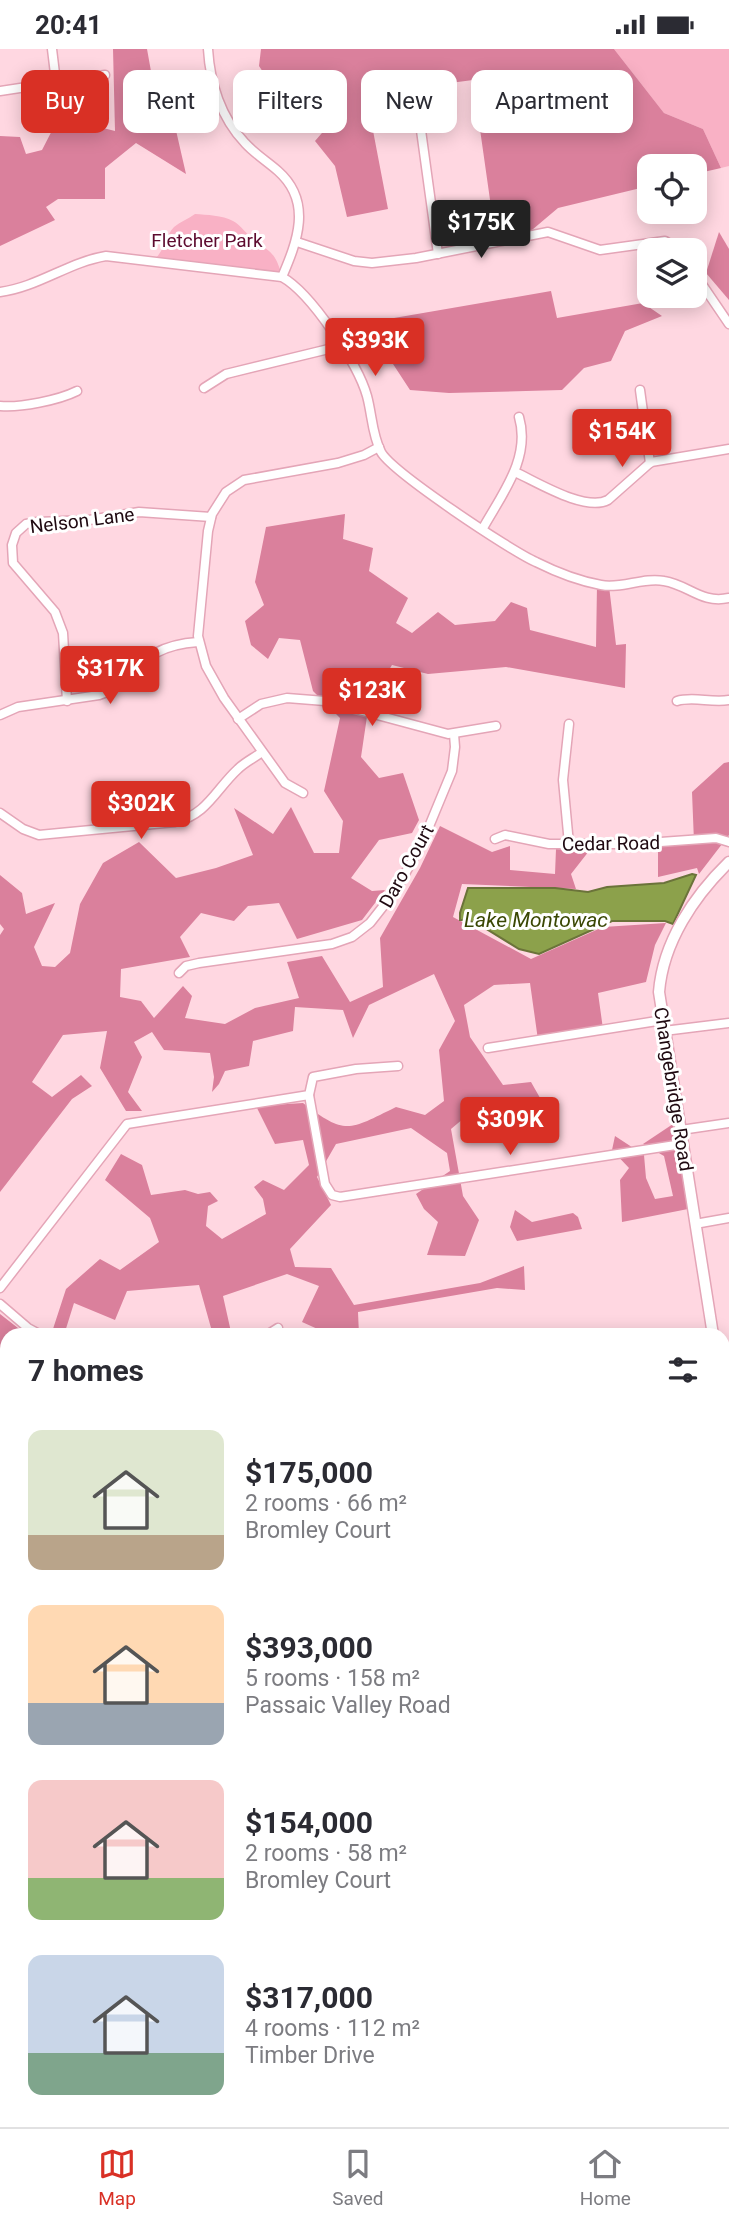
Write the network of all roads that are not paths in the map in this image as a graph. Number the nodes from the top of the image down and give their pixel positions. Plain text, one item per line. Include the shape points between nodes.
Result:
1 (52, 49) edge
2 (208, 49) edge
3 (55, 70) edge
4 (21, 88) edge
5 (0, 91) edge
6 (421, 133) edge
7 (297, 242) junction
8 (637, 245) edge
9 (438, 254) junction
10 (282, 277) junction
11 (0, 292) edge
12 (707, 292) edge
13 (729, 324) edge
14 (341, 346) junction
15 (204, 388) dead end
16 (640, 390) dead end
17 (77, 391) dead end
18 (0, 406) edge
19 (519, 417) dead end
20 (379, 447) junction
21 (729, 449) edge
22 (650, 463) junction
23 (515, 473) junction
24 (211, 517) junction
25 (483, 528) junction
26 (729, 599) edge
27 (198, 642) junction
28 (729, 700) edge
29 (67, 701) junction
30 (677, 701) dead end
31 (0, 715) edge
32 (239, 719) junction
33 (569, 724) dead end
34 (496, 726) dead end
35 (454, 734) junction
36 (261, 753) junction
37 (303, 793) dead end
38 (0, 813) edge
39 (495, 839) dead end
40 (729, 842) edge
41 (569, 845) junction
42 (729, 862) edge
43 (179, 973) dead end
44 (729, 1023) edge
45 (664, 1025) junction
46 (488, 1048) dead end
47 (398, 1066) dead end
48 (309, 1095) junction
49 (729, 1123) edge
50 (681, 1130) junction
51 (682, 1145) junction
52 (729, 1218) edge
53 (695, 1224) junction
54 (0, 1288) edge
55 (0, 1304) edge
56 (28, 1328) edge
57 (712, 1328) edge

1 - 3 street
2 - 7 street via 214,89 229,122 245,144 290,186 300,220
4 - 5 street
6 - 9 street
7 - 9 street via 363,263
7 - 10 street
8 - 9 street via 600,250 548,232
10 - 11 street via 106,256 23,288
10 - 14 street via 308,299
12 - 13 street
14 - 15 street via 226,374
14 - 20 street via 363,386
16 - 22 street
17 - 18 street
19 - 23 street via 523,430
20 - 24 street via 338,463 240,482 220,498
20 - 25 street via 396,468
21 - 22 street
22 - 23 street via 608,500 595,504
23 - 25 street
24 - 27 street
24 - 29 street, Nelson Lane via 139,512 37,522 16,533 13,563 49,605 63,633
25 - 26 street via 534,561 601,585 659,580 705,599
27 - 29 street via 161,649 107,692
27 - 32 street via 214,682
28 - 30 street
29 - 31 street via 18,707
32 - 35 street via 254,708 287,698 326,701
32 - 36 street
33 - 41 street via 563,780
34 - 35 street
35 - 43 street, Daro Court via 452,771 423,841 396,890 370,923 352,937 332,944 199,963
36 - 37 street via 285,783
36 - 38 street via 239,768 206,807 175,823 39,835
39 - 41 street, Cedar Road via 520,836 538,843
40 - 41 street, Cedar Road via 716,838
42 - 45 main road, Changebridge Road via 700,892 667,953 659,992
44 - 45 street
45 - 46 street
45 - 50 main road, Changebridge Road
47 - 48 street via 313,1077
48 - 51 street via 325,1184 328,1192 341,1197
48 - 54 street via 127,1124
49 - 50 street
50 - 51 main road, Changebridge Road
51 - 53 main road, Changebridge Road
52 - 53 street
53 - 57 main road, Changebridge Road
55 - 56 street

